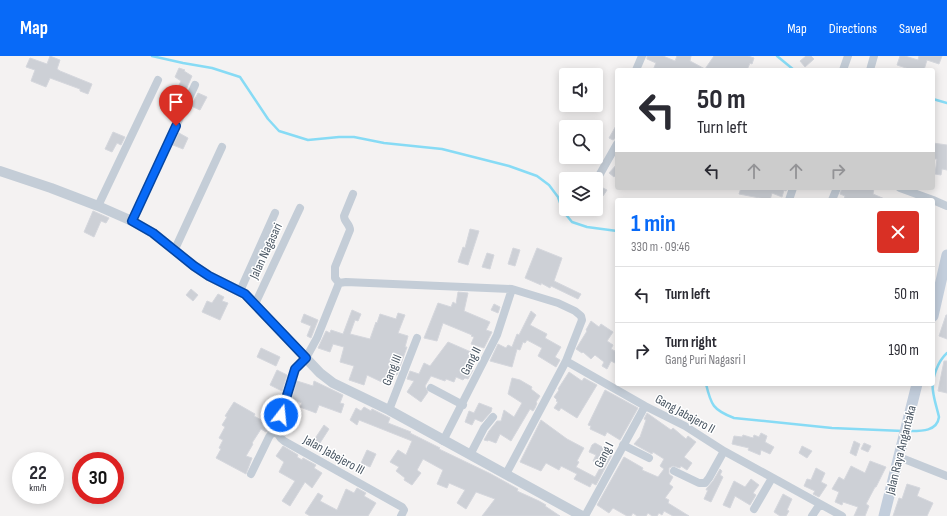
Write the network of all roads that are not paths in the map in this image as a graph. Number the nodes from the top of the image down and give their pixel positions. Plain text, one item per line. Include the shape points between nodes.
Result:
1 (642, 56) edge
2 (848, 56) edge
3 (874, 56) edge
4 (637, 68) edge
5 (845, 68) edge
6 (871, 68) edge
7 (158, 80) dead end
8 (195, 85) dead end
9 (222, 147) dead end
10 (615, 148) edge
11 (0, 171) edge
12 (601, 172) edge
13 (920, 191) edge
14 (353, 194) dead end
15 (930, 198) edge
16 (935, 201) edge
17 (98, 206) junction
18 (947, 206) edge
19 (300, 208) dead end
20 (275, 213) dead end
21 (132, 221) junction
22 (175, 250) junction
23 (947, 255) edge
24 (338, 284) junction
25 (512, 289) junction
26 (240, 291) junction
27 (255, 304) junction
28 (935, 307) edge
29 (417, 338) dead end
30 (306, 358) junction
31 (566, 361) junction
32 (917, 386) edge
33 (431, 388) dead end
34 (463, 405) junction
35 (645, 406) junction
36 (389, 410) junction
37 (493, 417) dead end
38 (277, 432) junction
39 (443, 441) junction
40 (623, 445) junction
41 (724, 451) junction
42 (470, 455) junction
43 (649, 458) dead end
44 (906, 459) junction
45 (674, 471) dead end
46 (251, 474) dead end
47 (506, 474) junction
48 (947, 476) edge
49 (772, 478) junction
50 (820, 504) junction
51 (754, 509) dead end
52 (401, 516) edge
53 (582, 516) edge
54 (585, 516) edge
55 (812, 516) edge
56 (842, 516) edge
57 (884, 516) edge

1 - 4 street
2 - 5 street
3 - 6 street
7 - 17 street
8 - 21 street
9 - 22 street
10 - 12 street
11 - 17 street
13 - 15 street
14 - 24 street via 344,216 350,230 334,270
16 - 18 street
17 - 21 street
19 - 27 street, Jalan Nagasari
20 - 26 street
21 - 22 street
22 - 26 street via 209,276
23 - 28 main road
24 - 25 street via 346,282
24 - 30 street via 317,338
25 - 31 street via 558,303 581,316 582,321
25 - 34 street, Gang II via 497,335
26 - 27 street
27 - 30 street
29 - 36 street, Gang III
30 - 36 street via 333,383
30 - 38 street via 295,369
31 - 35 street, Gang Jabajero II
31 - 47 street
32 - 44 main road, Jalan Raya Angantaka via 903,443
33 - 34 street
34 - 39 street, Gang II
35 - 40 street, Gang I
35 - 41 street, Gang Jabajero II via 685,426
36 - 39 street
37 - 42 street via 484,428
38 - 46 street via 269,437
38 - 52 street, Jalan Jabejero III via 284,441 402,507 404,510
39 - 42 street
40 - 43 street
40 - 54 street, Gang I
41 - 45 street via 705,483 699,483
41 - 49 street, Gang Jabajero II
42 - 47 street
44 - 48 street
44 - 57 main road, Jalan Raya Angantaka
47 - 53 street
49 - 50 street, Gang Jabajero II
49 - 51 street
50 - 55 street
50 - 56 street, Gang Jabajero II

